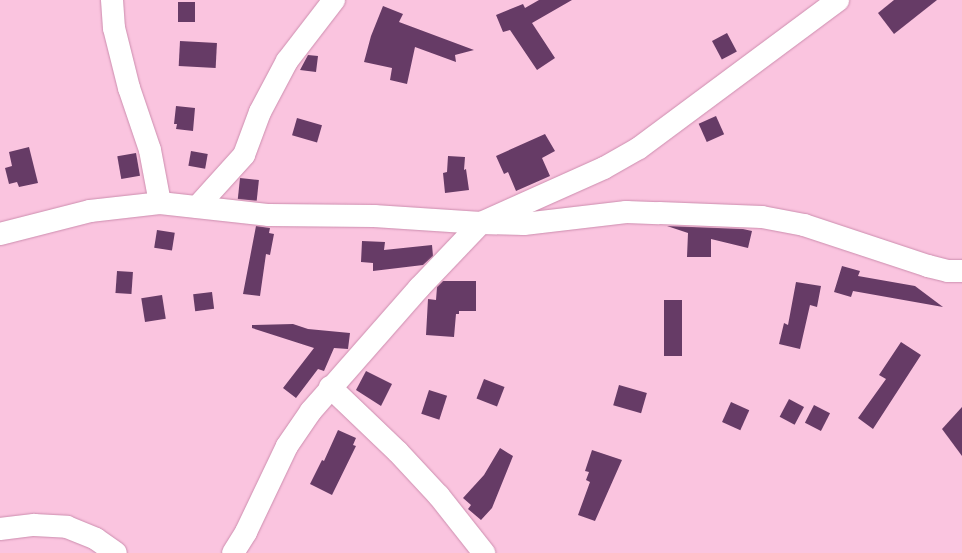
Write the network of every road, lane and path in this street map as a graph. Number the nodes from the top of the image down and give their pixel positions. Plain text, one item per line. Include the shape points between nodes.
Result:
1 (112, 0) edge
2 (334, 0) edge
3 (838, 0) edge
4 (160, 202) junction
5 (197, 207) junction
6 (481, 224) junction
7 (0, 234) edge
8 (962, 271) edge
9 (330, 387) junction
10 (0, 529) edge
11 (116, 553) edge
12 (233, 553) edge
13 (484, 553) edge

1 - 4 street via 117,41 129,88 150,150
2 - 5 street via 287,61 273,85 252,129 244,155
3 - 6 street via 639,148 604,168
4 - 5 street
4 - 7 street via 90,211
5 - 6 street via 269,215 374,216
6 - 8 street via 524,224 626,212 762,217 824,231 928,266 948,271
6 - 9 street
9 - 12 street via 287,446 246,532
9 - 13 street via 398,452
10 - 11 street via 34,525 67,527 96,539

